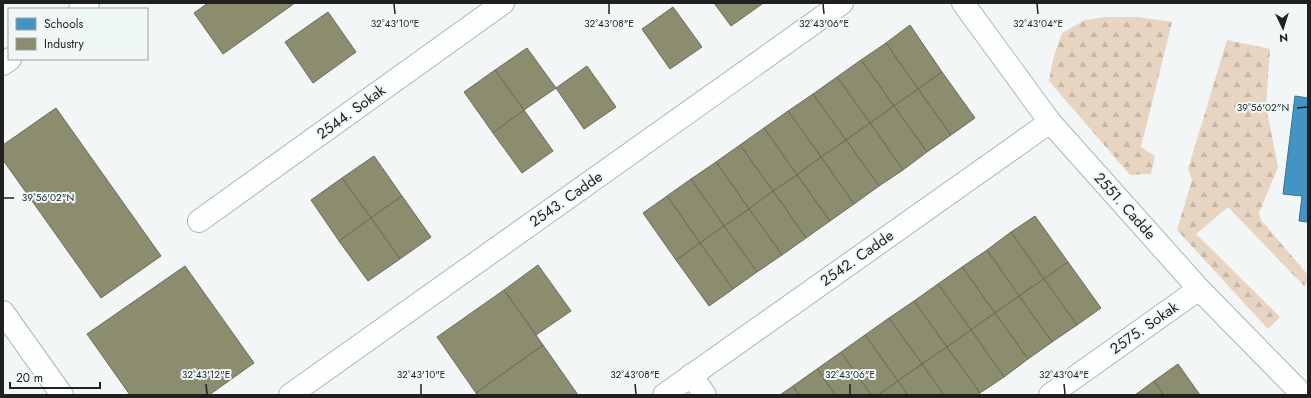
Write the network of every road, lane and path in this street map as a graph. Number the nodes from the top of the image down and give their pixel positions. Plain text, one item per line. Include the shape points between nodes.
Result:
1 (503, 3) edge
2 (842, 3) edge
3 (963, 3) edge
4 (1050, 122) junction
5 (199, 221) dead end
6 (1199, 289) junction
7 (3, 312) edge
8 (691, 376) junction
9 (62, 395) edge
10 (290, 395) edge
11 (664, 395) edge
12 (705, 395) edge
13 (1050, 395) edge
14 (1303, 395) edge

1 - 5 street, 2544. Sokak
2 - 10 street, 2543. Cadde
3 - 4 street, 2551. Cadde
4 - 6 street, 2551. Cadde
4 - 8 street, 2542. Cadde
6 - 13 street, 2575. Sokak
6 - 14 street, 2551. Cadde
7 - 9 street
8 - 11 street, 2542. Cadde
8 - 12 street

